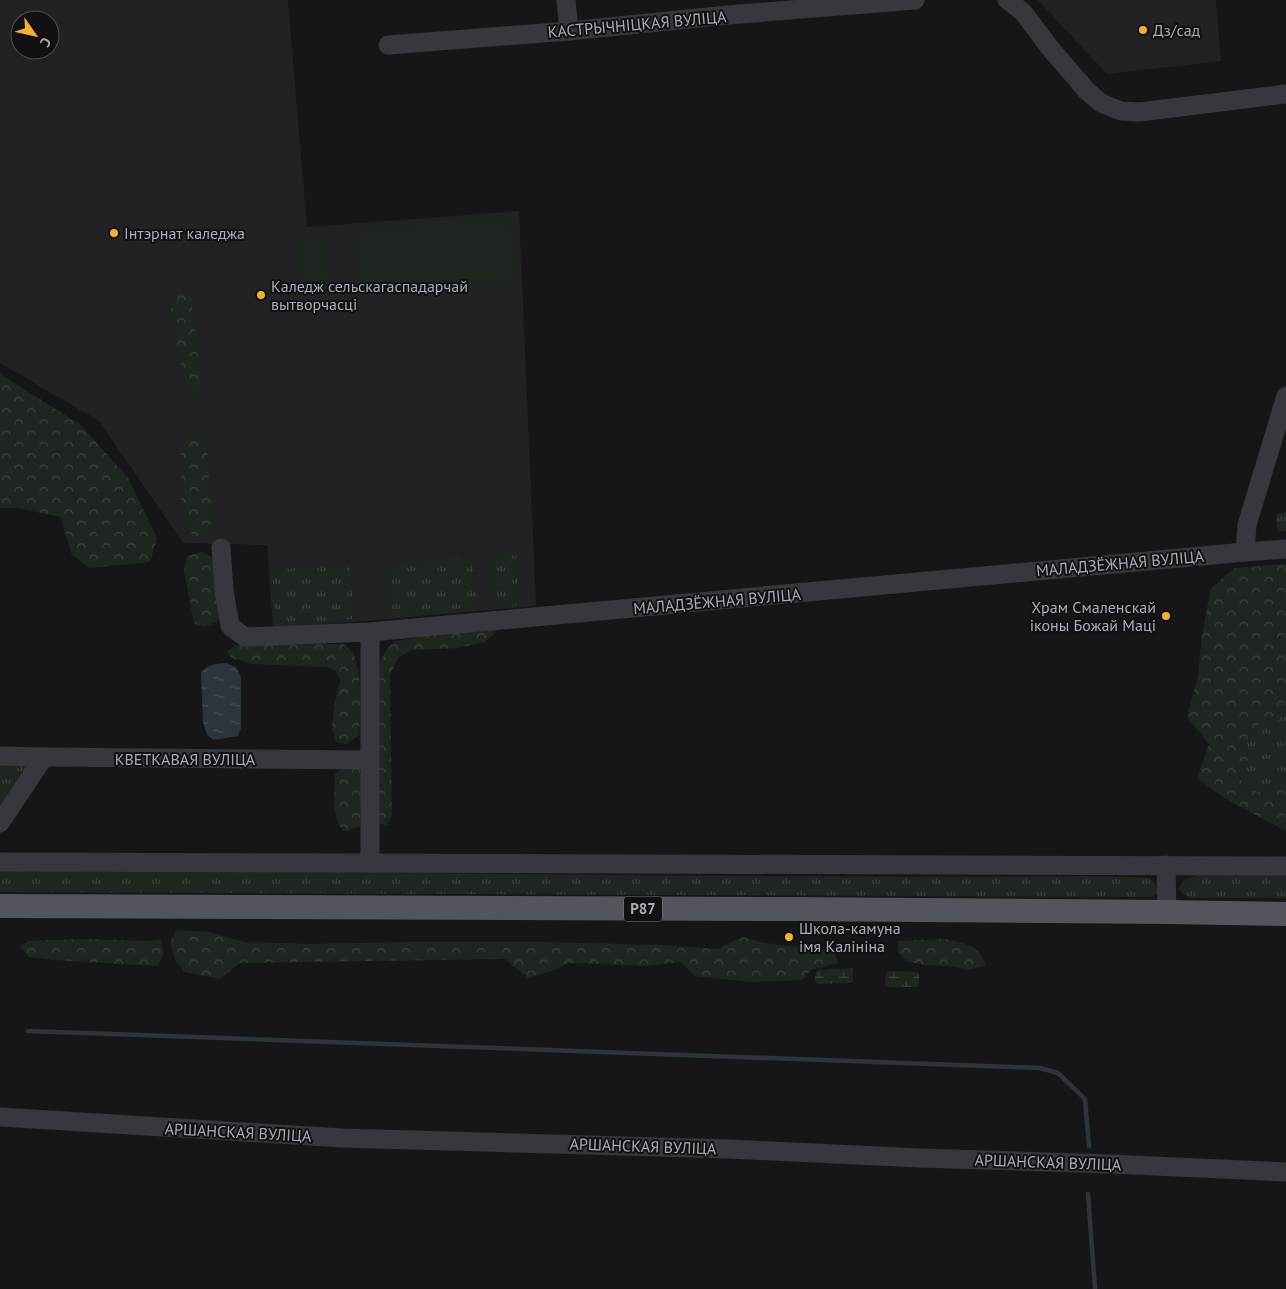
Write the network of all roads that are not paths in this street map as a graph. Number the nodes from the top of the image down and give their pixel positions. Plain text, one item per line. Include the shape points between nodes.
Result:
1 (566, 0) edge
2 (915, 0) edge
3 (1007, 0) edge
4 (569, 31) junction
5 (388, 45) dead end
6 (1286, 94) edge
7 (1286, 396) edge
8 (221, 548) dead end
9 (1286, 549) edge
10 (1245, 552) junction
11 (370, 632) junction
12 (0, 756) edge
13 (44, 758) junction
14 (370, 760) junction
15 (0, 823) edge
16 (0, 862) edge
17 (370, 863) junction
18 (1166, 865) junction
19 (1286, 866) edge
20 (0, 906) edge
21 (1167, 912) junction
22 (1286, 914) edge
23 (0, 1117) edge
24 (1286, 1172) edge

1 - 4 street
2 - 4 street, КАСТРЫЧНІЦКАЯ ВУЛІЦА
3 - 6 street via 1023,12 1087,91 1121,112
4 - 5 street, КАСТРЫЧНІЦКАЯ ВУЛІЦА
7 - 10 street via 1247,525
8 - 11 street, МАЛАДЗЁЖНАЯ ВУЛІЦА via 230,626 245,637
9 - 10 street, МАЛАДЗЁЖНАЯ ВУЛІЦА
10 - 11 street, МАЛАДЗЁЖНАЯ ВУЛІЦА
11 - 14 street
12 - 13 street, КВЕТКАВАЯ ВУЛІЦА
13 - 14 street, КВЕТКАВАЯ ВУЛІЦА
13 - 15 street
14 - 17 street
16 - 17 street
17 - 18 street
18 - 19 street
18 - 21 street
20 - 21 main road, Р87
21 - 22 main road, Р87
23 - 24 street, АРШАНСКАЯ ВУЛІЦА via 342,1138 718,1148

